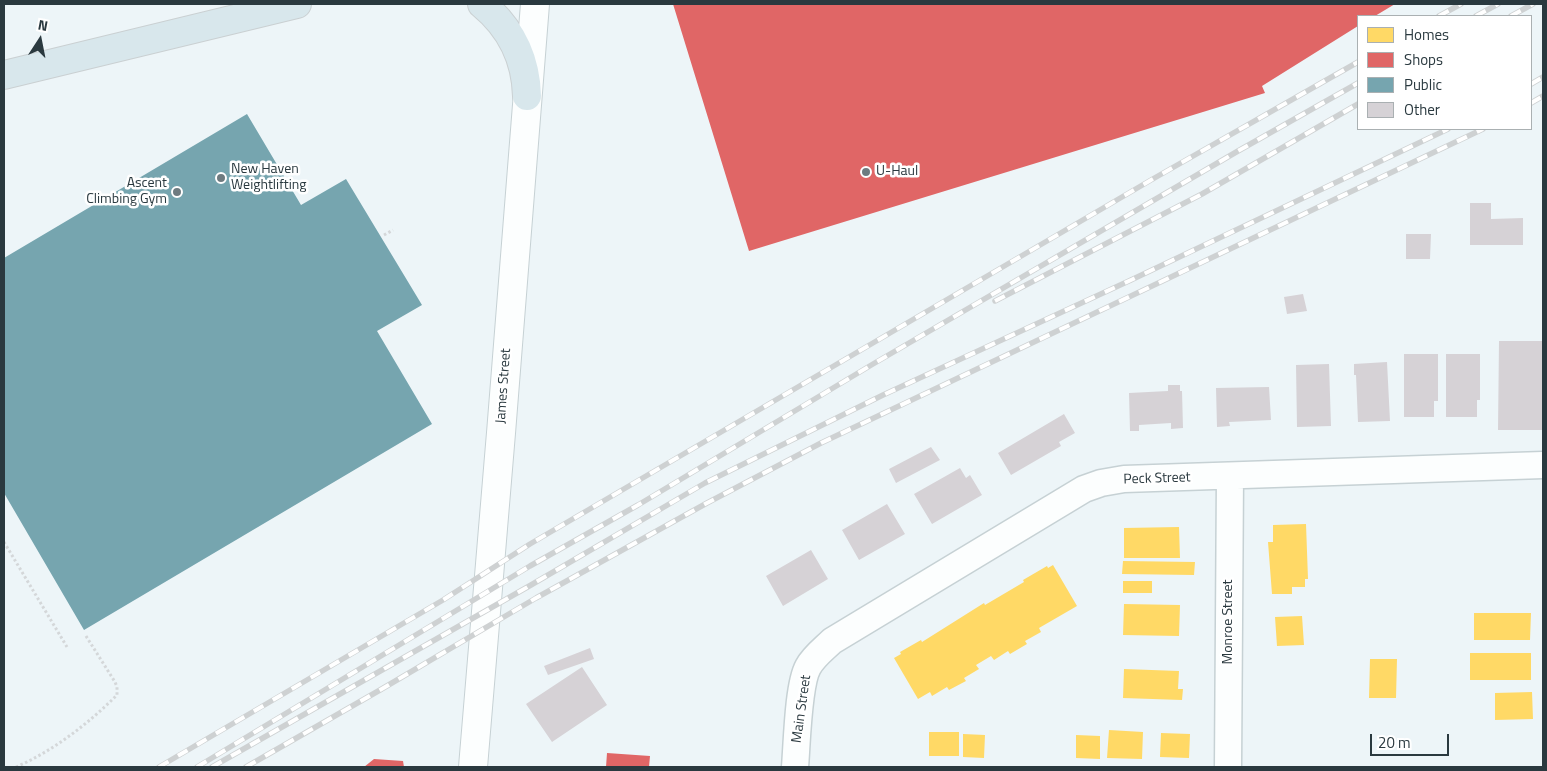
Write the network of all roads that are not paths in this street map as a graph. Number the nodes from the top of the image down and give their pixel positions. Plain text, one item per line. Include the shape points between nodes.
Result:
1 (297, 4) edge
2 (482, 4) edge
3 (535, 4) edge
4 (4, 75) edge
5 (527, 96) junction
6 (1543, 465) edge
7 (1230, 476) junction
8 (818, 653) joint
9 (474, 767) edge
10 (795, 767) edge
11 (1228, 767) edge

1 - 4 highway
2 - 5 highway via 504,27 518,49 525,70
3 - 5 street, James Street
5 - 9 street, James Street
6 - 7 street, Peck Street
7 - 8 street, Peck Street via 1124,479 1084,489 832,641
7 - 11 street, Monroe Street
8 - 10 street, Main Street via 802,684

